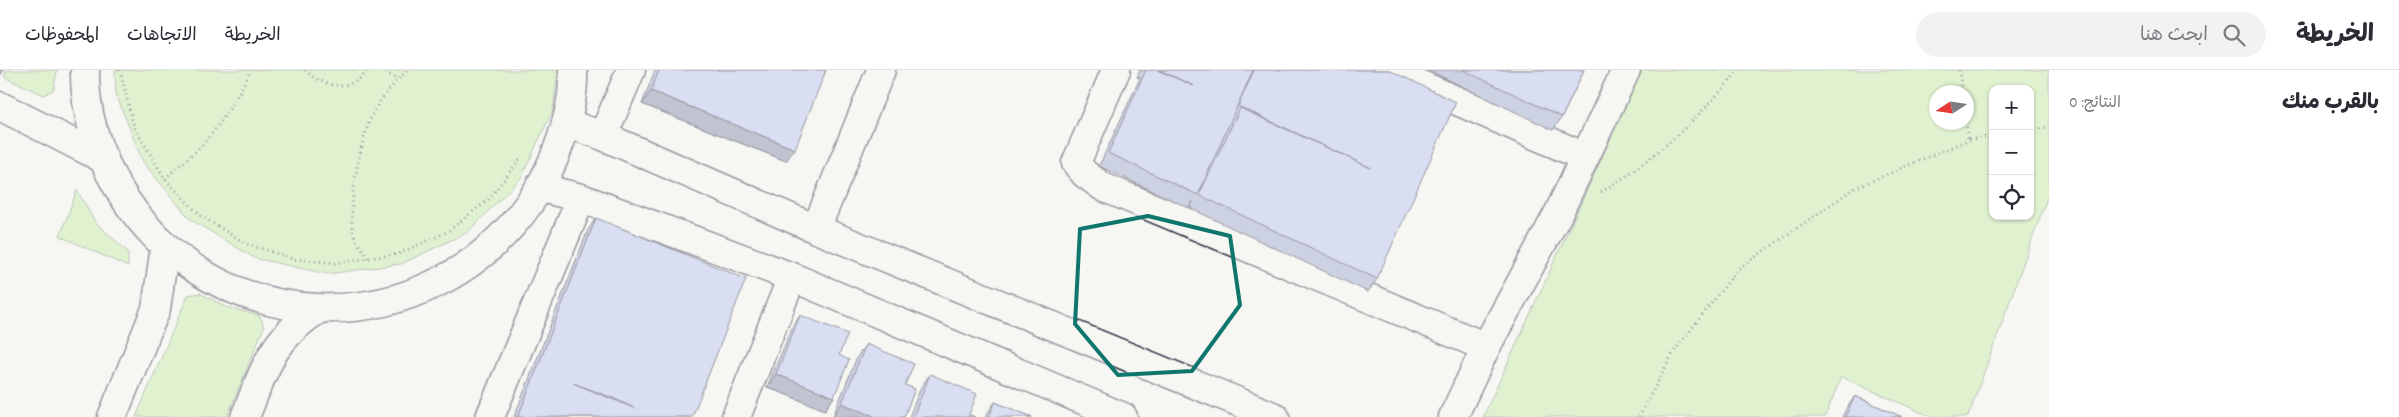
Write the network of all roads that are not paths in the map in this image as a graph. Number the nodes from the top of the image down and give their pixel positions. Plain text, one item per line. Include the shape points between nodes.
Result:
1 (85, 70) edge
2 (573, 70) edge
3 (631, 70) edge
4 (881, 70) edge
5 (1116, 70) edge
6 (1388, 70) edge
7 (1626, 70) edge
8 (0, 106) edge
9 (566, 123) junction
10 (603, 136) junction
11 (1585, 157) junction
12 (104, 159) junction
13 (541, 188) junction
14 (581, 198) junction
15 (816, 229) junction
16 (166, 246) junction
17 (792, 277) junction
18 (319, 308) junction
19 (1486, 347) junction
20 (112, 417) edge
21 (245, 417) edge
22 (490, 417) edge
23 (736, 417) edge
24 (1123, 417) edge
25 (1275, 417) edge
26 (1453, 417) edge

1 - 12 street via 88,104
2 - 9 street
3 - 10 street
4 - 15 street
5 - 19 street via 1076,163 1085,174 1103,187
6 - 11 street
7 - 11 street
8 - 12 street
9 - 10 street
9 - 13 street
10 - 15 street
11 - 19 street
12 - 16 street via 136,214
13 - 14 street
13 - 18 street via 495,244 442,281 382,303
14 - 17 street
14 - 22 street
15 - 25 street
16 - 18 street via 226,286 271,302
16 - 20 street via 156,309
17 - 23 street
17 - 24 street
18 - 21 street via 288,331 277,346
19 - 26 street

